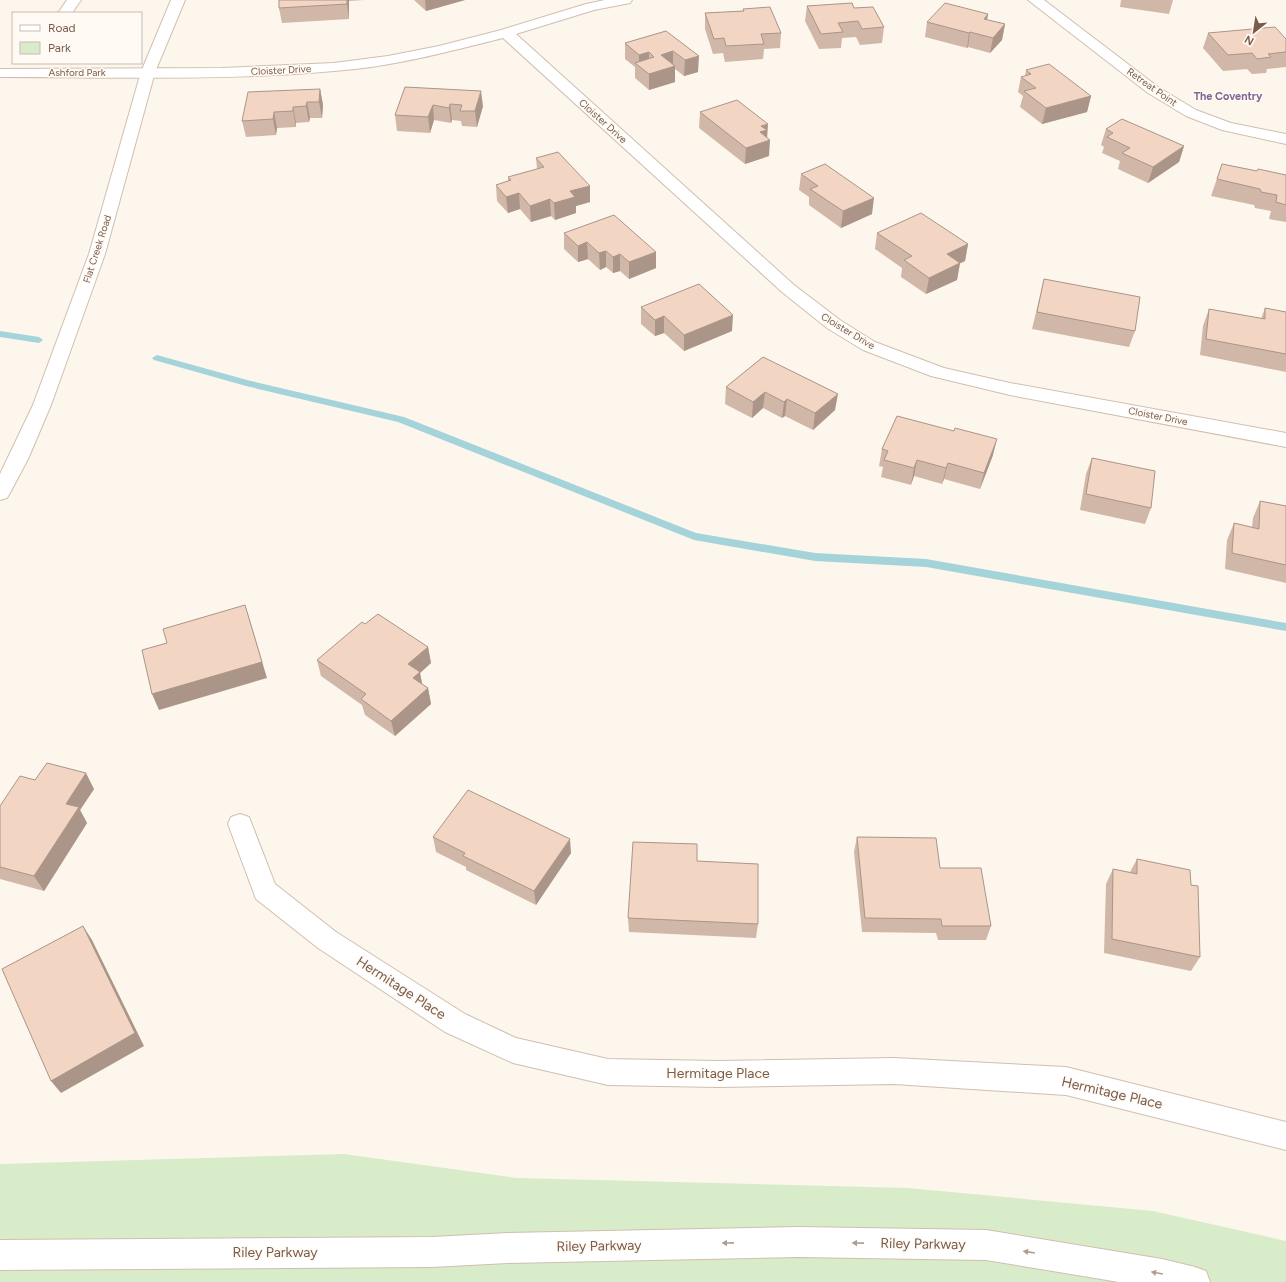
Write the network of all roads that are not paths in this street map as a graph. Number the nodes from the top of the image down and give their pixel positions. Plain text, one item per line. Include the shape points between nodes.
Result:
1 (74, 0) edge
2 (178, 0) edge
3 (625, 0) edge
4 (1035, 0) edge
5 (66, 12) edge
6 (506, 34) junction
7 (34, 68) edge
8 (148, 72) junction
9 (0, 73) edge
10 (1286, 139) edge
11 (1286, 440) edge
12 (0, 493) edge
13 (240, 824) dead end
14 (1286, 1136) edge
15 (0, 1255) edge
16 (1195, 1282) edge

1 - 5 street
2 - 8 street, Flat Creek Road
3 - 6 street, Cloister Drive via 583,9
4 - 10 street, Retreat Point via 1153,90 1191,113 1227,127
6 - 8 street, Cloister Drive via 396,58 334,67
6 - 11 street, Cloister Drive via 746,249 781,284 823,317 867,345 914,365 957,378 1020,392
7 - 8 street, Ashford Park
7 - 9 street, Ashford Park
8 - 12 street, Flat Creek Road via 97,254 42,405
13 - 14 street, Hermitage Place via 265,892 328,940 455,1023 514,1050 608,1072 718,1074 894,1071 1066,1081
16 -> 15 street, Riley Parkway via 1162,1274 986,1245 798,1242 432,1252

